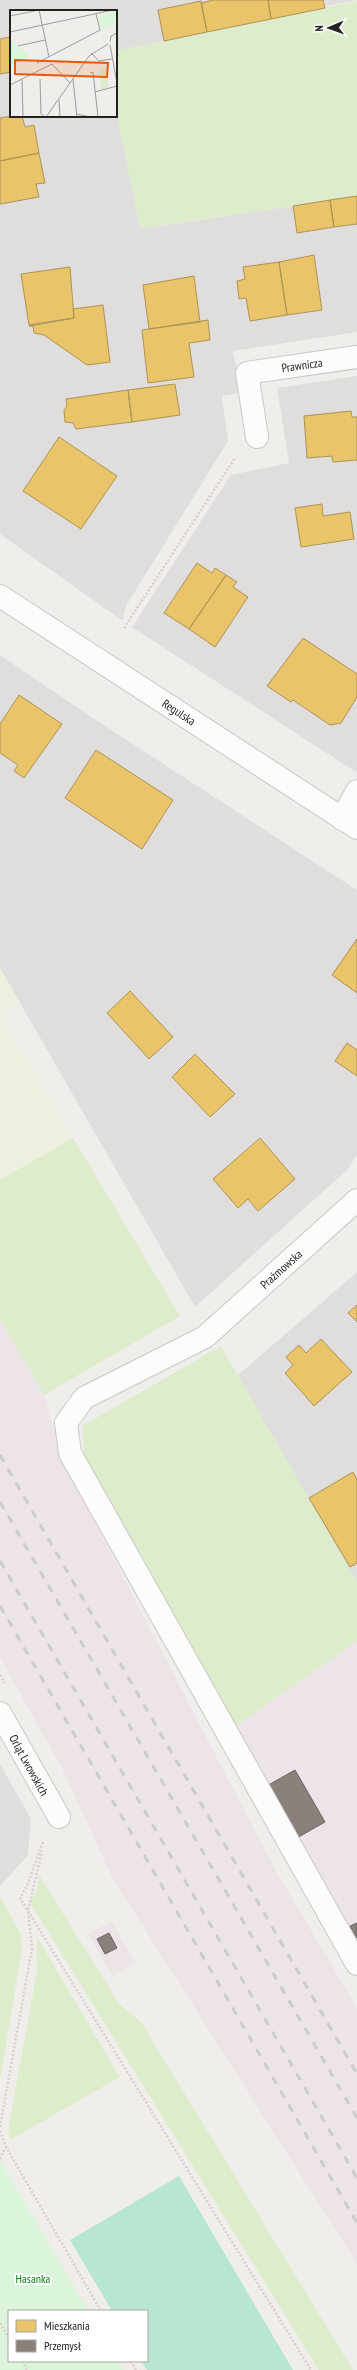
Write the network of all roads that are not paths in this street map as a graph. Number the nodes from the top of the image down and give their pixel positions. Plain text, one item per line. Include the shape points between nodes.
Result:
1 (357, 357) edge
2 (257, 437) road end
3 (0, 596) edge
4 (357, 791) edge
5 (350, 823) edge
6 (357, 1200) edge
7 (0, 1713) edge
8 (59, 1817) dead end
9 (357, 1964) edge

1 - 2 street, Prawnicza via 247,373
3 - 5 street, Regulska
4 - 5 street
6 - 9 street, Prażmowska via 205,1337 84,1398 66,1423 70,1454
7 - 8 street, Orląt Lwowskich

